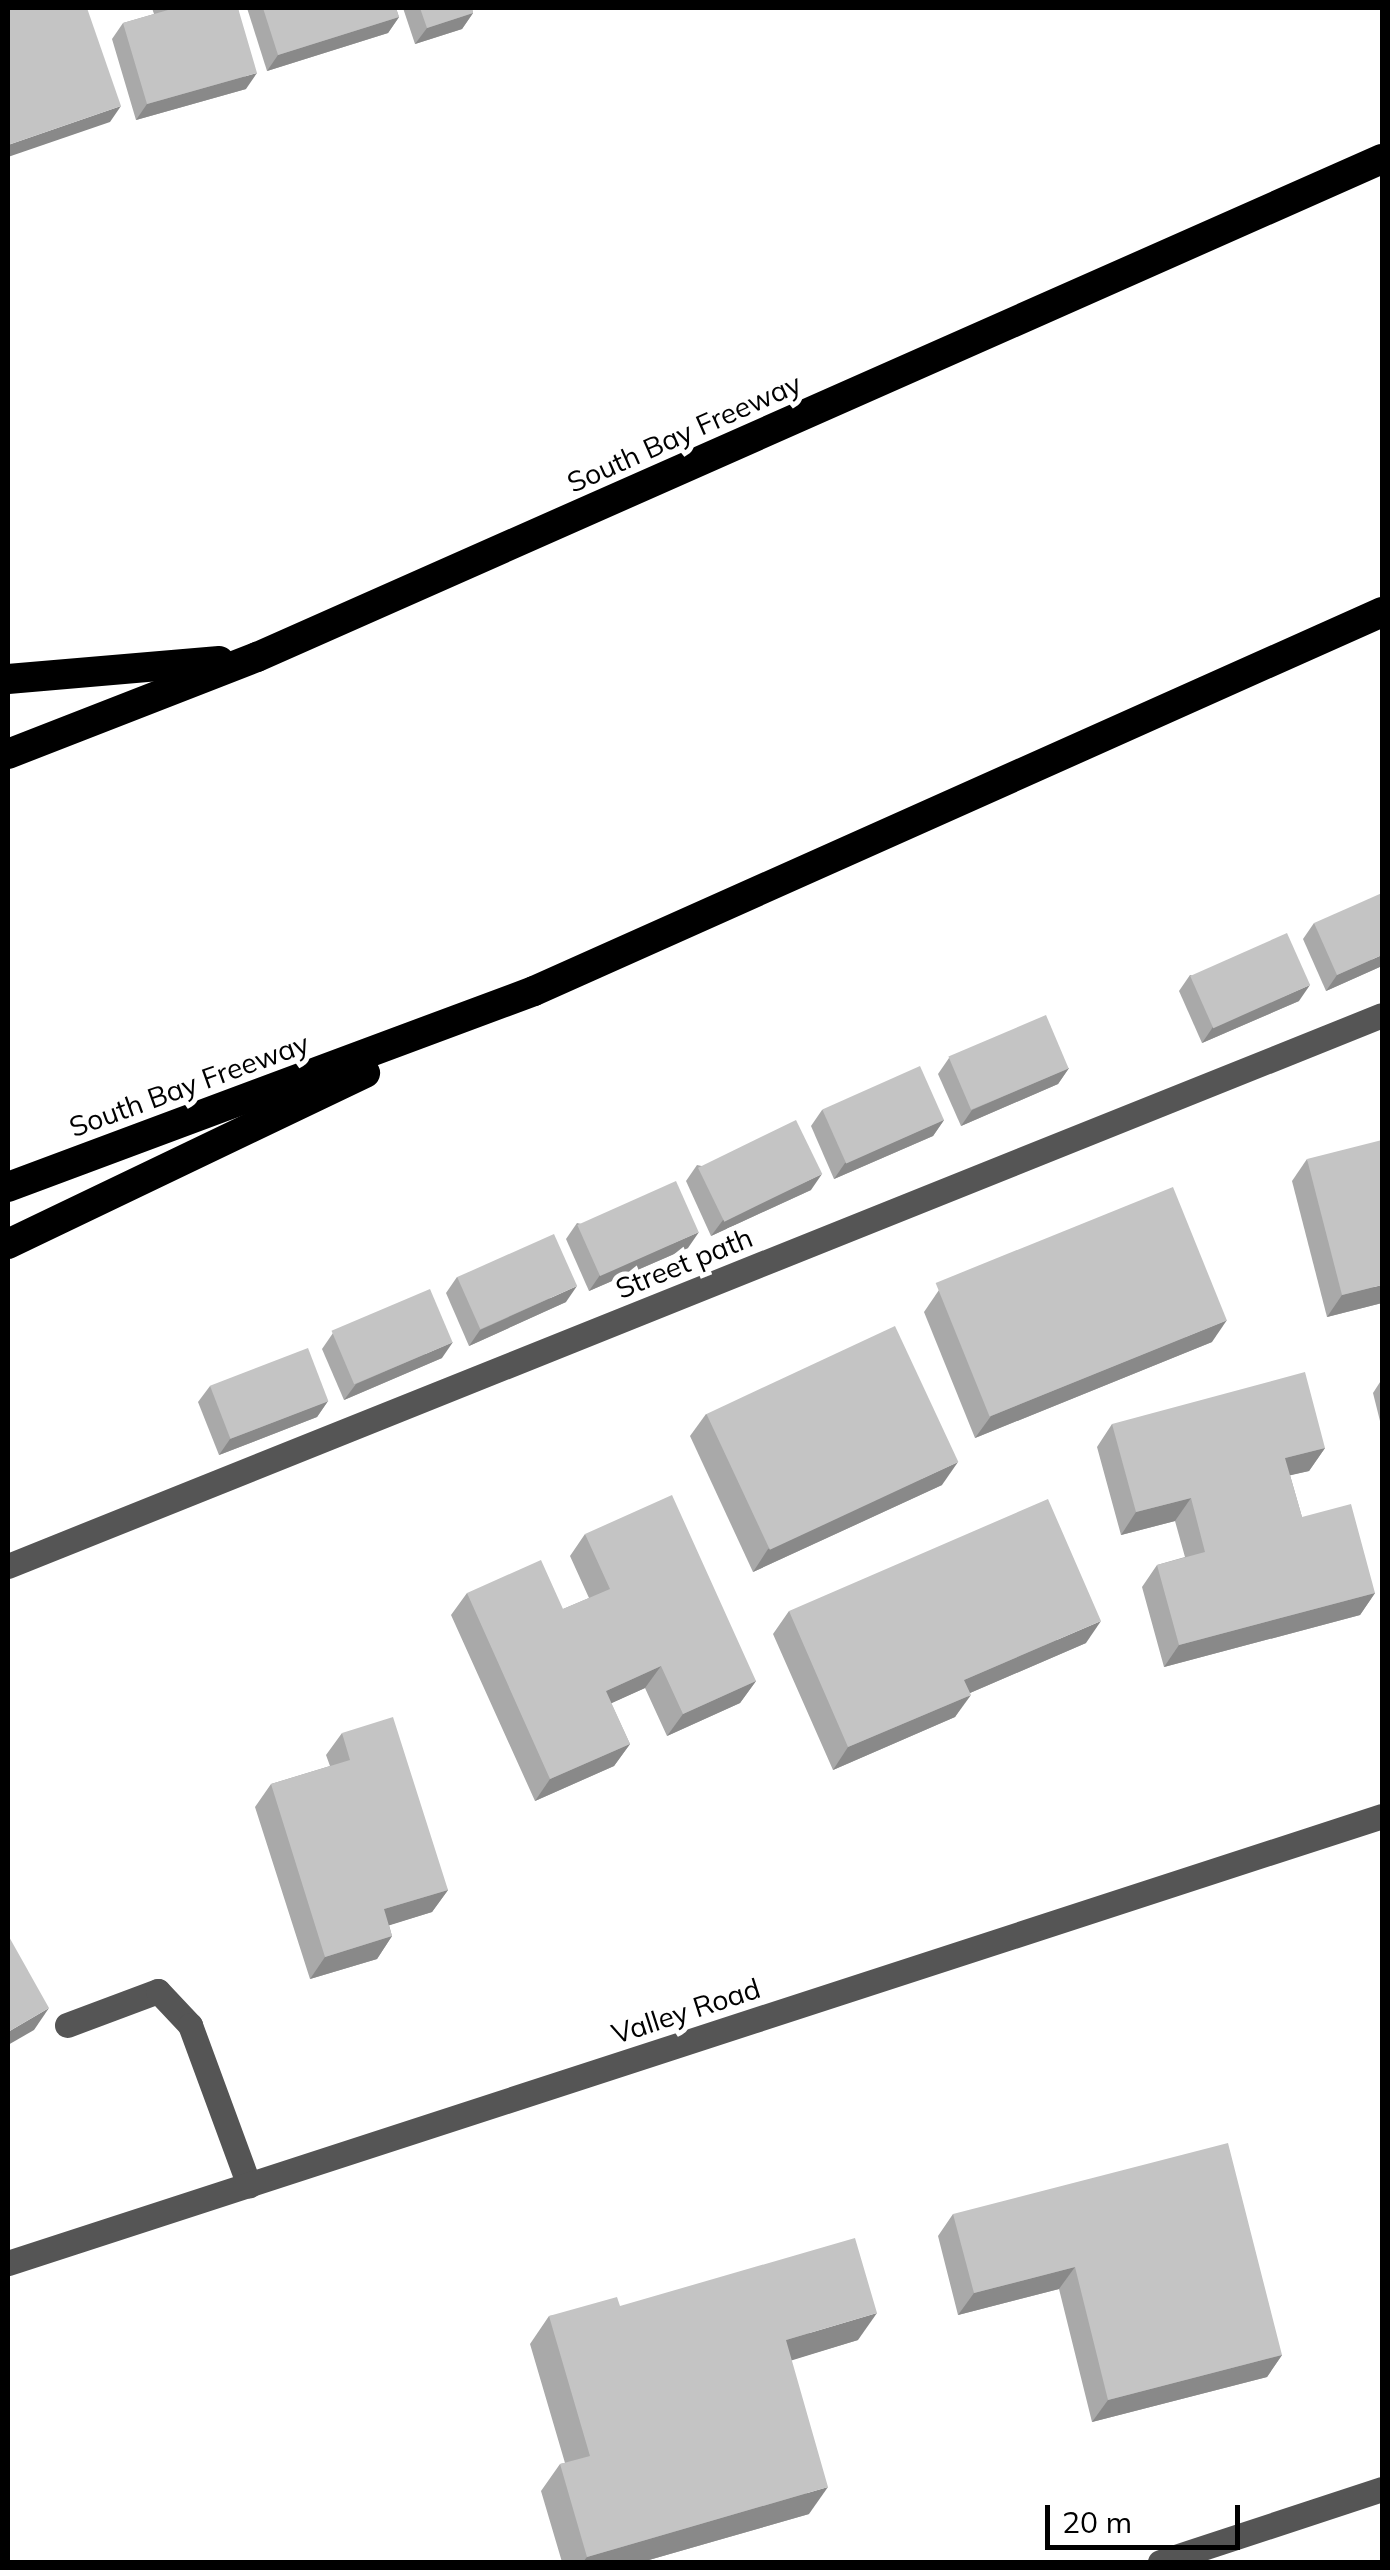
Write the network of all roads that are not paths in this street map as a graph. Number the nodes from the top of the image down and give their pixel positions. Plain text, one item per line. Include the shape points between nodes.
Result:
1 (1382, 160) edge
2 (1382, 612) edge
3 (257, 657) junction
4 (8, 680) edge
5 (8, 754) edge
6 (534, 991) junction
7 (1382, 1015) edge
8 (8, 1187) edge
9 (8, 1244) edge
10 (8, 1566) edge
11 (1382, 1816) edge
12 (67, 2025) dead end
13 (249, 2185) junction
14 (8, 2263) edge
15 (1382, 2488) edge
16 (1160, 2562) edge

1 - 3 highway, South Bay Freeway
2 - 6 highway, South Bay Freeway
3 - 4 highway
3 - 5 highway, South Bay Freeway
6 - 8 highway, South Bay Freeway
6 - 9 highway
7 - 10 street, Street path
11 - 13 street, Valley Road
12 - 13 street via 158,1991 190,2025
13 - 14 street, Valley Road
15 - 16 street

